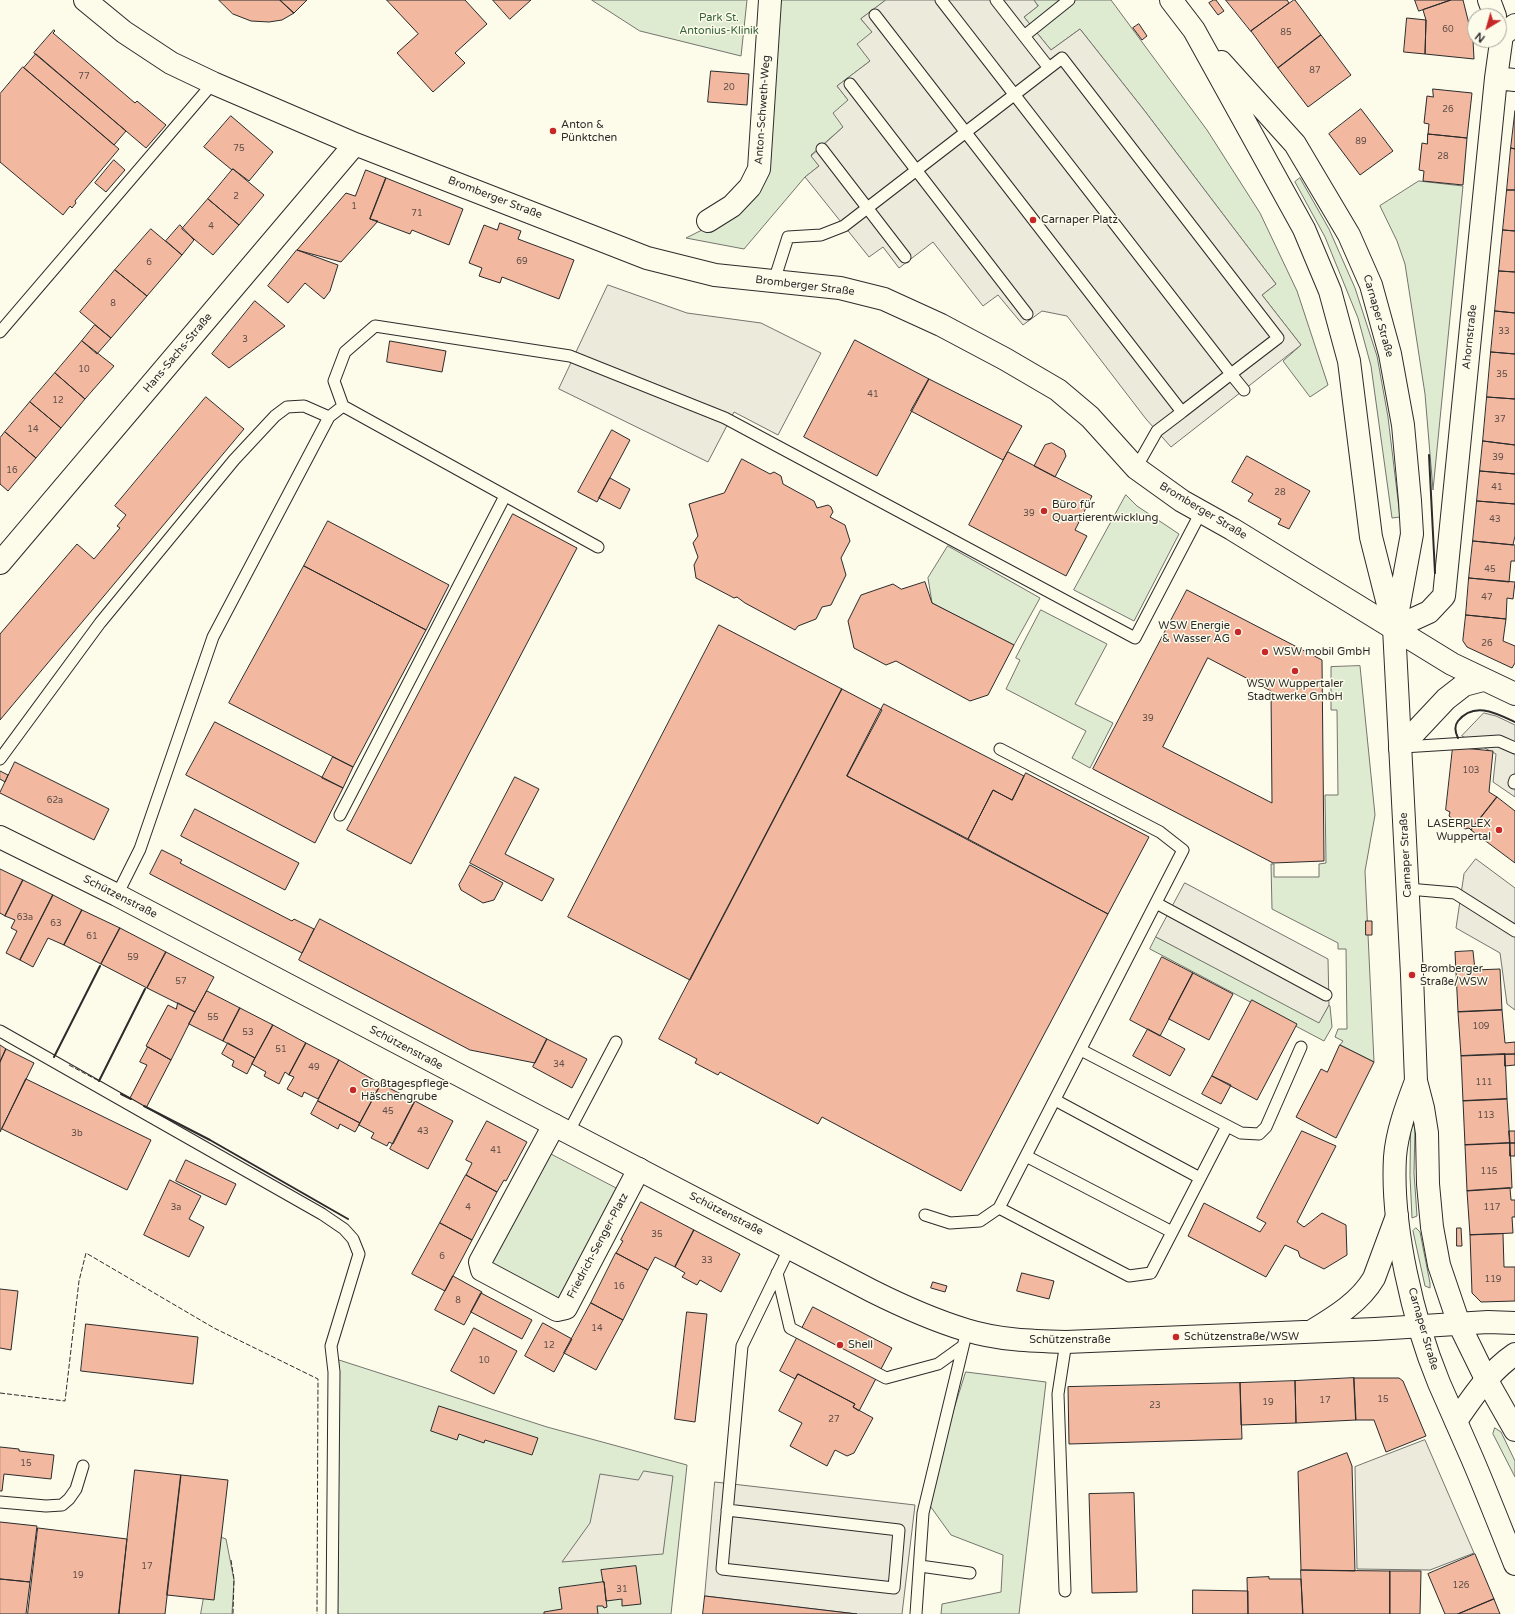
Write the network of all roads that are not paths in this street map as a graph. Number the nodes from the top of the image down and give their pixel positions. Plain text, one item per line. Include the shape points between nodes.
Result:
1 (85, 0) edge
2 (770, 0) edge
3 (941, 0) edge
4 (996, 0) edge
5 (1069, 0) edge
6 (1170, 0) edge
7 (875, 15) dead end
8 (1194, 33) junction
9 (1024, 36) junction
10 (1504, 48) edge
11 (1049, 68) junction
12 (1506, 79) edge
13 (213, 83) junction
14 (850, 84) dead end
15 (1014, 94) junction
16 (966, 132) junction
17 (355, 144) junction
18 (822, 149) dead end
19 (916, 170) junction
20 (867, 208) junction
21 (708, 221) dead end
22 (905, 257) dead end
23 (774, 281) junction
24 (1028, 314) dead end
25 (0, 332) edge
26 (1230, 374) junction
27 (1244, 390) dead end
28 (343, 406) junction
29 (1182, 412) junction
30 (329, 417) junction
31 (1136, 468) junction
32 (505, 496) junction
33 (1201, 512) junction
34 (598, 547) dead end
35 (0, 563) edge
36 (1394, 628) junction
37 (1483, 680) junction
38 (1515, 694) edge
39 (1400, 748) junction
40 (1515, 748) edge
41 (1000, 749) dead end
42 (0, 759) edge
43 (340, 815) dead end
44 (0, 836) edge
45 (1408, 889) junction
46 (118, 895) junction
47 (1156, 903) junction
48 (1515, 930) edge
49 (1326, 994) dead end
50 (0, 1031) edge
51 (616, 1042) dead end
52 (1301, 1047) dead end
53 (1081, 1050) junction
54 (1416, 1081) junction
55 (1055, 1100) junction
56 (1227, 1126) junction
57 (561, 1129) junction
58 (1026, 1156) junction
59 (639, 1169) junction
60 (1200, 1178) junction
61 (999, 1208) junction
62 (925, 1215) dead end
63 (1397, 1216) junction
64 (1172, 1232) junction
65 (790, 1247) junction
66 (777, 1273) junction
67 (1515, 1323) edge
68 (1459, 1324) junction
69 (1420, 1326) junction
70 (1312, 1331) junction
71 (965, 1338) junction
72 (1066, 1342) junction
73 (1515, 1354) edge
74 (1486, 1379) junction
75 (1456, 1421) junction
76 (1515, 1430) edge
77 (83, 1466) dead end
78 (0, 1502) edge
79 (727, 1510) junction
80 (1515, 1564) edge
81 (920, 1566) junction
82 (970, 1573) dead end
83 (1065, 1591) dead end
84 (332, 1614) edge
85 (916, 1614) edge

1 - 13 street, Bromberger Straße via 124,32 171,63
2 - 21 street, Anton-Schweth-Weg via 759,169 750,187 732,206
3 - 15 lane
4 - 9 lane
5 - 9 lane
6 - 8 street, Carnaper Straße
7 - 16 lane
8 - 36 street, Carnaper Straße via 1304,229 1330,291 1349,361 1371,537
8 - 36 street, Carnaper Straße via 1295,144 1349,235 1371,285 1392,361 1403,425 1410,501 1412,534
9 - 11 lane
10 - 12 street, Ahornstraße
11 - 15 lane
11 - 26 lane via 1062,58 1278,338
12 - 36 street, Ahornstraße via 1444,596 1429,612
13 - 17 street, Bromberger Straße
13 - 25 lane
14 - 19 lane
15 - 16 lane
15 - 26 lane
16 - 19 lane
16 - 29 lane
17 - 23 street, Bromberger Straße via 647,258 715,275
17 - 35 street, Hans-Sachs-Straße
18 - 20 lane
19 - 20 lane
19 - 24 lane
20 - 22 lane
20 - 23 lane via 844,226 821,235 788,237
23 - 31 street, Bromberger Straße via 840,288 884,298 947,328 1005,358 1058,390 1090,417
26 - 27 lane
26 - 29 lane
28 - 30 lane
28 - 32 lane
28 - 33 lane via 334,381 344,352 376,326 570,356 725,418 1135,638
29 - 31 lane via 1157,431
30 - 42 lane via 304,406 287,407 274,416 234,460 100,623
30 - 46 lane via 213,637 140,849
31 - 33 street, Bromberger Straße
32 - 34 lane
32 - 43 lane
33 - 36 street, Bromberger Straße
36 - 37 street, Bromberger Straße
36 - 39 street, Carnaper Straße
37 - 38 street, Bromberger Straße
37 - 39 street via 1464,685 1446,699
39 - 40 lane via 1499,741
39 - 45 street, Carnaper Straße
41 - 47 lane via 1160,832 1183,850
44 - 46 street, Schützenstraße
45 - 48 lane via 1455,893
45 - 54 street, Carnaper Straße
46 - 57 street, Schützenstraße
47 - 49 lane
47 - 53 lane
50 - 84 lane via 322,1214 344,1229 353,1239 359,1254 331,1346 334,1372
51 - 57 lane
52 - 56 lane via 1266,1127 1260,1134 1241,1133
53 - 55 lane
53 - 56 lane
54 - 63 street, Carnaper Straße via 1402,1120 1395,1156
54 - 68 street, Carnaper Straße via 1427,1133 1428,1184 1437,1258
55 - 58 lane
55 - 60 lane
56 - 60 lane
57 - 59 street, Schützenstraße
57 - 59 street, Friedrich-Senger-Platz via 480,1262 482,1270 557,1310 566,1308
58 - 61 lane
58 - 64 lane
59 - 65 street, Schützenstraße
60 - 64 lane
61 - 62 lane via 980,1221 950,1223
61 - 64 lane via 1129,1276 1151,1273
63 - 69 street, Carnaper Straße
63 - 70 street via 1370,1285 1352,1304
65 - 66 lane
65 - 71 street, Schützenstraße
66 - 71 lane via 790,1328 886,1378 938,1364
66 - 79 lane via 742,1346
67 - 68 street, Schützenstraße
68 - 69 street, Schützenstraße
68 - 74 street, Carnaper Straße
69 - 70 street, Schützenstraße
69 - 75 street, Carnaper Straße via 1439,1383
70 - 72 street, Schützenstraße
71 - 72 street, Schützenstraße
71 - 81 lane via 923,1513
72 - 83 lane via 1058,1394
73 - 74 street
74 - 75 street
74 - 76 street, Carnaper Straße
75 - 80 street, Carnaper Straße
77 - 78 lane via 76,1489 62,1505
79 - 79 lane via 722,1569 894,1588 899,1530
81 - 82 lane
81 - 85 lane

